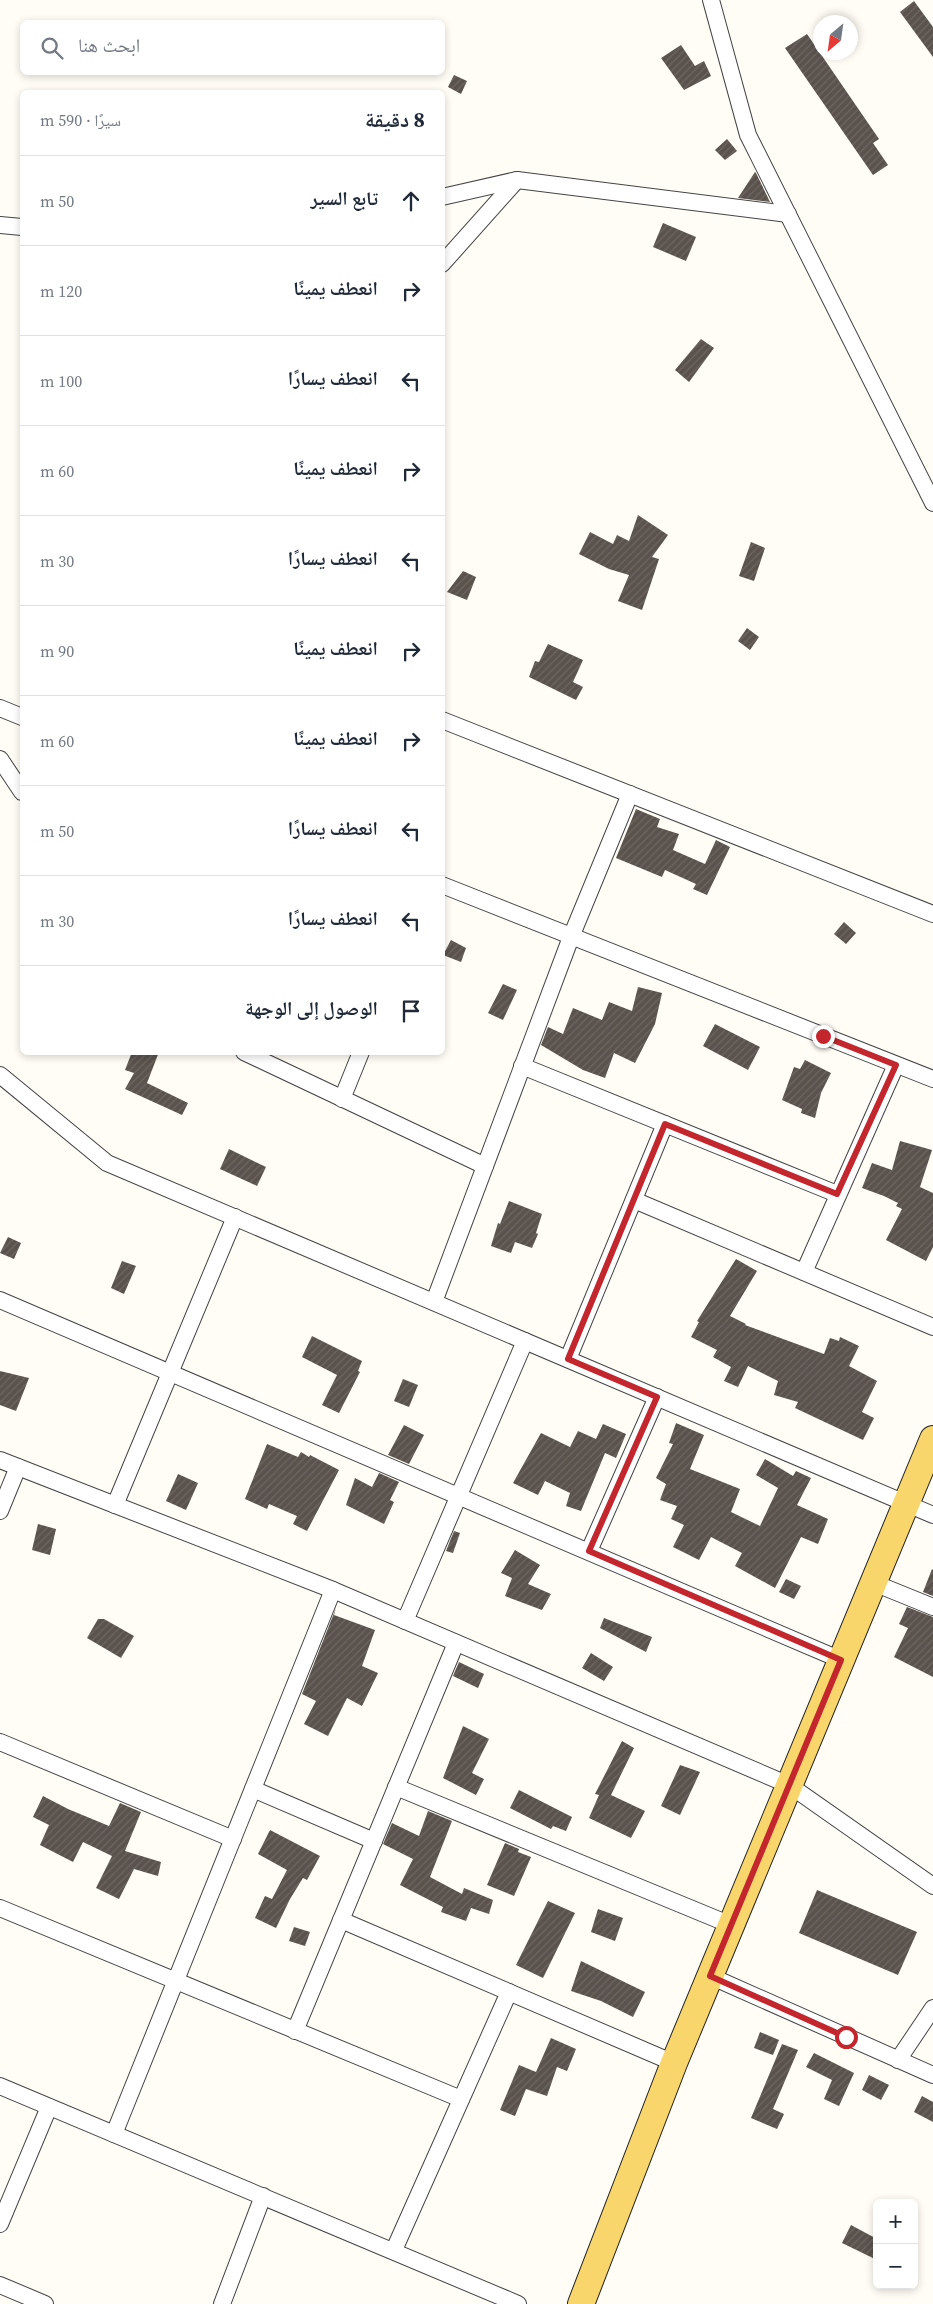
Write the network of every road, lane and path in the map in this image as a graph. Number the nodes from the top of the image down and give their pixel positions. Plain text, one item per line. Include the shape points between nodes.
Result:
1 (711, 0) edge
2 (517, 180) junction
3 (445, 196) edge
4 (788, 214) junction
5 (0, 225) edge
6 (20, 227) edge
7 (445, 261) edge
8 (933, 503) edge
9 (0, 708) edge
10 (20, 716) edge
11 (445, 721) edge
12 (0, 759) edge
13 (20, 789) edge
14 (630, 794) junction
15 (445, 887) edge
16 (933, 914) edge
17 (571, 937) junction
18 (250, 1055) edge
19 (360, 1055) edge
20 (896, 1065) junction
21 (522, 1066) junction
22 (0, 1075) edge
23 (933, 1079) edge
24 (342, 1099) junction
25 (665, 1124) junction
26 (485, 1166) junction
27 (837, 1194) junction
28 (634, 1200) junction
29 (235, 1217) junction
30 (804, 1272) junction
31 (0, 1300) edge
32 (434, 1302) junction
33 (933, 1327) edge
34 (525, 1341) junction
35 (568, 1359) junction
36 (171, 1371) junction
37 (657, 1397) junction
38 (933, 1439) edge
39 (0, 1460) edge
40 (18, 1467) junction
41 (459, 1495) junction
42 (906, 1504) junction
43 (115, 1505) junction
44 (0, 1511) edge
45 (933, 1515) edge
46 (589, 1551) junction
47 (874, 1582) junction
48 (333, 1590) junction
49 (933, 1607) edge
50 (405, 1621) junction
51 (456, 1643) junction
52 (841, 1660) junction
53 (0, 1742) edge
54 (789, 1785) junction
55 (396, 1787) junction
56 (253, 1789) junction
57 (233, 1839) junction
58 (374, 1842) junction
59 (933, 1886) edge
60 (0, 1908) edge
61 (342, 1920) junction
62 (731, 1925) junction
63 (710, 1976) junction
64 (176, 1981) junction
65 (509, 1992) junction
66 (933, 2008) edge
67 (295, 2031) junction
68 (898, 2060) junction
69 (674, 2063) junction
70 (933, 2076) edge
71 (0, 2086) edge
72 (461, 2100) junction
73 (49, 2107) junction
74 (114, 2134) junction
75 (263, 2196) junction
76 (0, 2224) edge
77 (394, 2250) junction
78 (0, 2285) edge
79 (45, 2304) edge
80 (222, 2304) edge
81 (518, 2304) edge
82 (581, 2304) edge

1 - 4 street via 748,135
2 - 3 street
2 - 4 street
2 - 7 street
4 - 8 street
5 - 6 street
9 - 10 street
11 - 14 street
12 - 13 street
14 - 16 street
14 - 17 street
15 - 17 street
17 - 20 street
17 - 21 street
18 - 24 street
19 - 24 street
20 - 23 street
20 - 27 street
21 - 25 street
21 - 26 street
22 - 29 street via 107,1163
24 - 26 street
25 - 27 street
25 - 28 street
26 - 32 street
27 - 30 street
28 - 30 street
28 - 35 street
29 - 32 street
29 - 36 street
30 - 33 street
31 - 36 street
32 - 34 street
34 - 35 street
34 - 41 street
35 - 37 street
36 - 41 street
36 - 43 street
37 - 42 street
37 - 46 street
38 - 42 main road
39 - 40 street
40 - 43 street
40 - 44 street
41 - 46 street
41 - 50 street
42 - 45 street
42 - 47 main road
43 - 48 street
46 - 52 street
47 - 49 street
47 - 52 main road
48 - 50 street
48 - 56 street
50 - 51 street
51 - 54 street
51 - 55 street
52 - 54 main road
53 - 57 street
54 - 59 street
54 - 62 main road
55 - 58 street
55 - 62 street
56 - 57 street
56 - 58 street
57 - 64 street
58 - 61 street
60 - 64 street
61 - 65 street
61 - 67 street
62 - 63 main road
63 - 68 street
63 - 69 main road
64 - 67 street
64 - 74 street
65 - 69 street
65 - 72 street
66 - 68 street
67 - 72 street
68 - 70 street
69 - 82 main road
71 - 73 street
72 - 77 street
73 - 74 street
73 - 76 street
74 - 75 street
75 - 77 street
75 - 80 street
77 - 81 street
78 - 79 street

